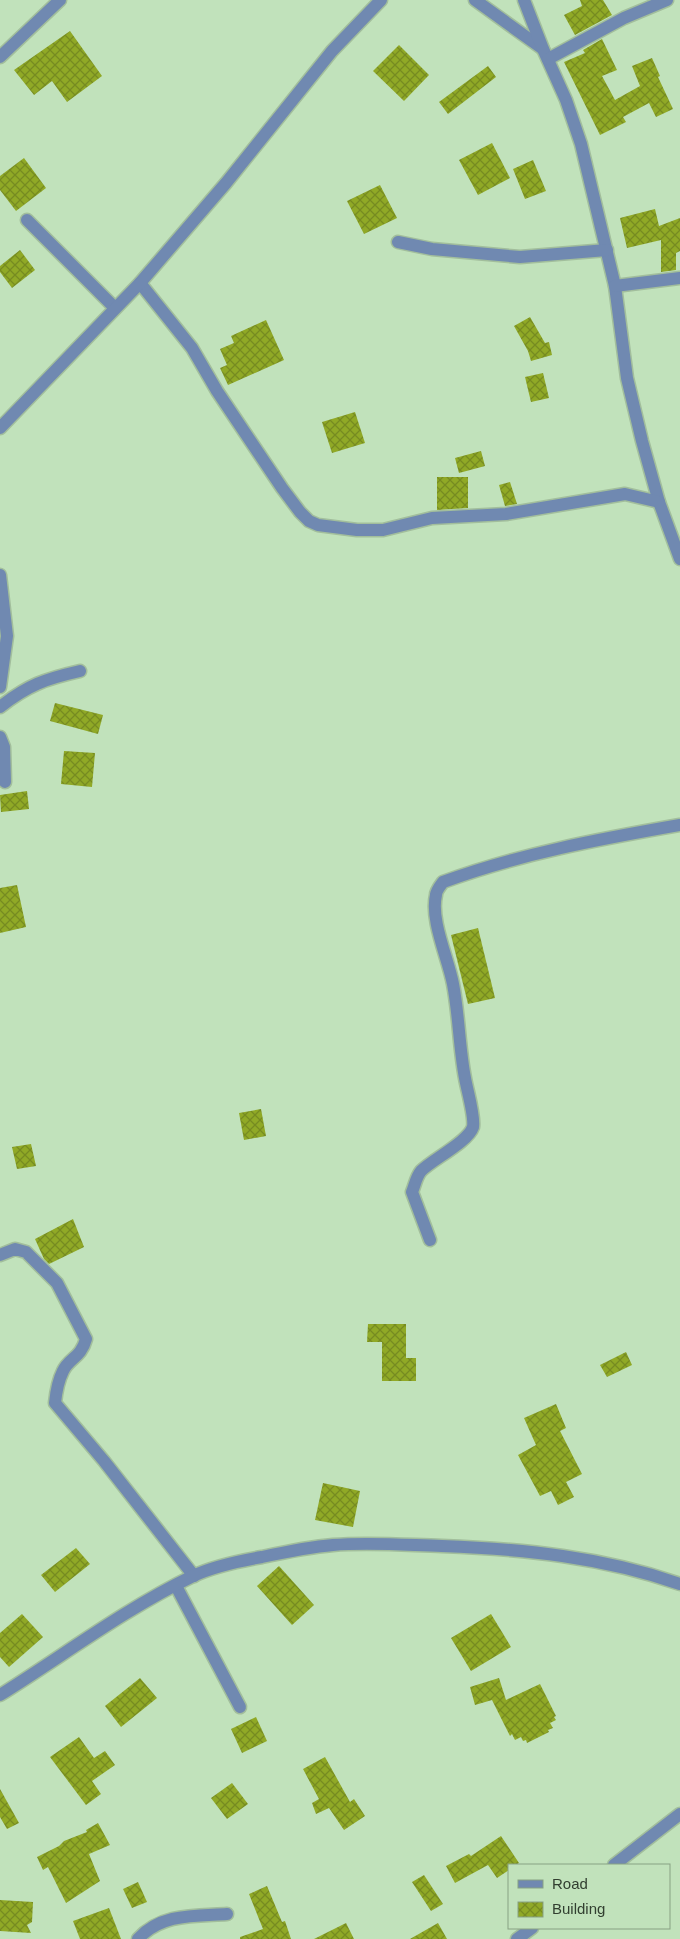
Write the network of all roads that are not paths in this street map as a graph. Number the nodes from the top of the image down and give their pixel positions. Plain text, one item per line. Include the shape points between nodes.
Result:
1 (60, 0) edge
2 (381, 0) edge
3 (475, 0) edge
4 (524, 0) edge
5 (666, 0) edge
6 (545, 54) junction
7 (0, 57) edge
8 (27, 220) dead end
9 (398, 242) dead end
10 (607, 250) junction
11 (680, 278) edge
12 (140, 283) junction
13 (615, 286) junction
14 (115, 308) junction
15 (0, 428) edge
16 (659, 502) junction
17 (680, 559) edge
18 (0, 574) edge
19 (80, 672) dead end
20 (0, 687) edge
21 (0, 707) edge
22 (0, 737) edge
23 (5, 782) dead end
24 (680, 825) edge
25 (430, 1240) dead end
26 (0, 1255) edge
27 (194, 1576) junction
28 (680, 1584) edge
29 (176, 1586) junction
30 (0, 1694) edge
31 (240, 1707) dead end
32 (680, 1814) edge
33 (615, 1864) edge
34 (227, 1914) dead end
35 (531, 1929) edge
36 (138, 1939) edge
37 (517, 1939) edge

1 - 7 street
2 - 12 street via 332,51
3 - 6 street
4 - 6 street
5 - 6 street
6 - 10 street via 581,144
8 - 14 street
9 - 10 street via 432,249 520,256
10 - 13 street
11 - 13 street
12 - 14 street
12 - 16 street via 192,348 282,488 300,512 318,525 383,530 432,518 506,514 625,494
13 - 16 street via 628,378
14 - 15 street
16 - 17 street
18 - 20 street via 7,636
19 - 21 street via 49,678 20,691
22 - 23 street via 4,747
24 - 25 street via 484,867 443,882 436,894 438,932 453,985 472,1127 454,1147 419,1173 412,1192
26 - 27 street via 15,1249 26,1252 58,1283 86,1339 83,1350 63,1370 55,1403
27 - 28 street via 233,1563 297,1550 333,1545 402,1544 564,1555 606,1562
27 - 29 street
29 - 30 street via 107,1624
29 - 31 street
32 - 33 street
34 - 36 street via 173,1918 151,1927
35 - 37 street

